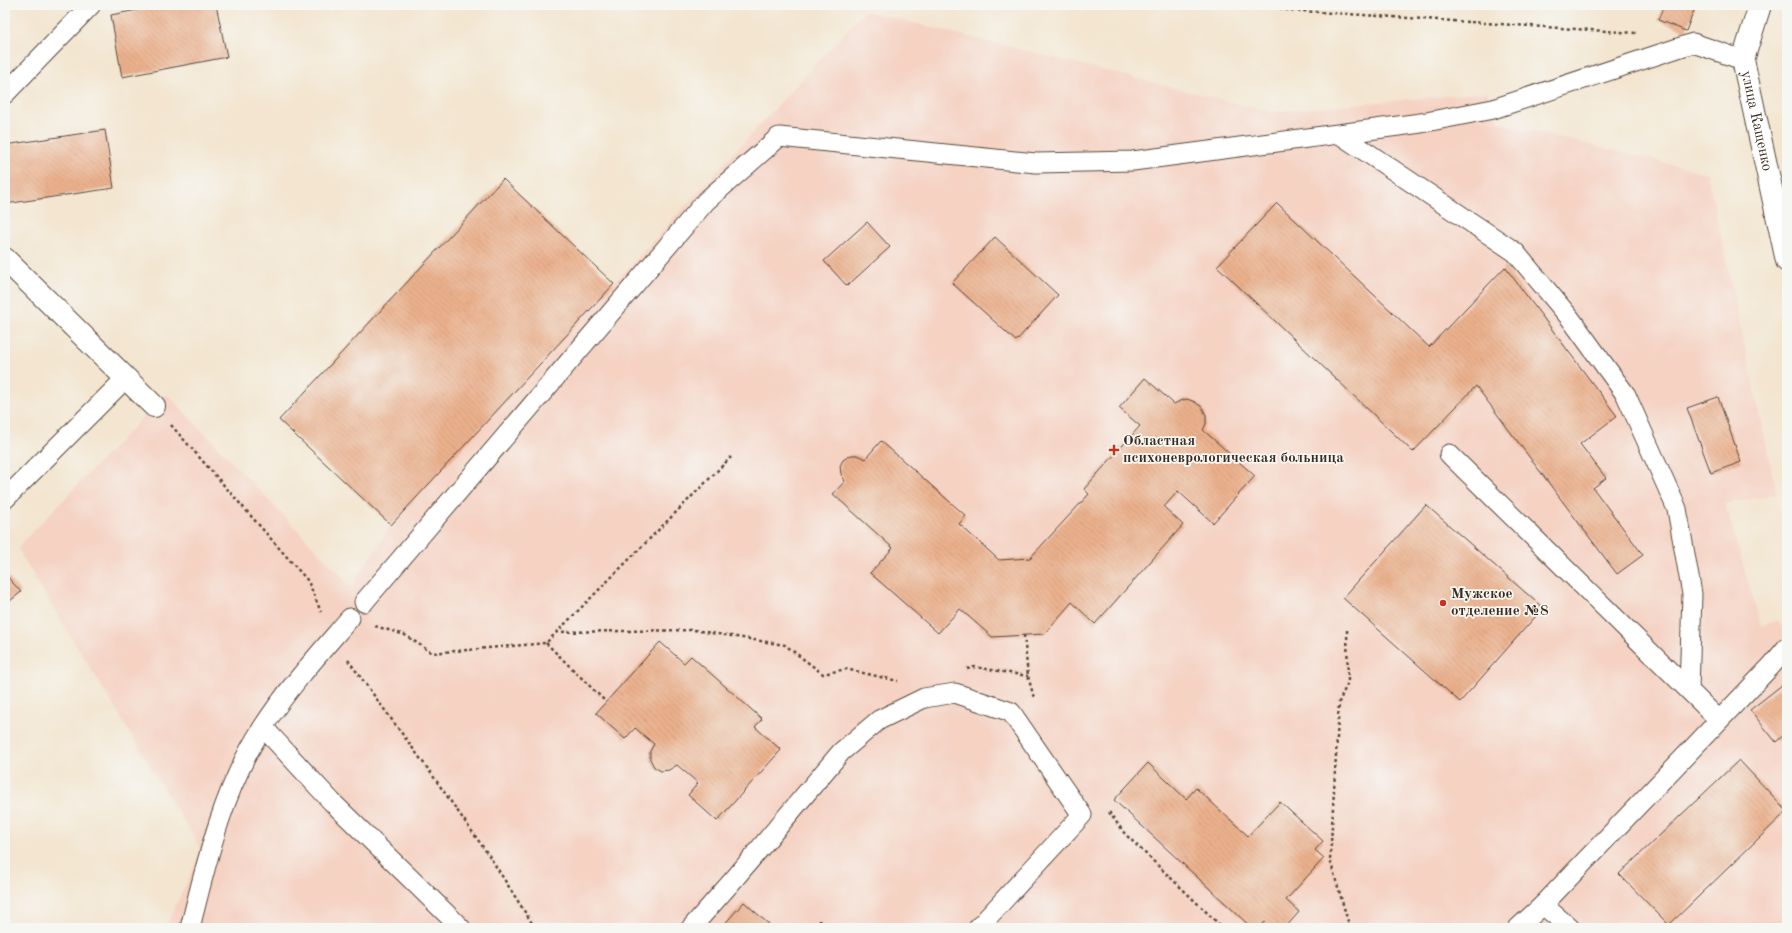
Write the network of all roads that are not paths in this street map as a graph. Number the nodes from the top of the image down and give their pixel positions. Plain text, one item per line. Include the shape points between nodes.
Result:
1 (91, 5) edge
2 (1760, 5) edge
3 (1743, 60) junction
4 (5, 94) edge
5 (1341, 135) junction
6 (5, 258) edge
7 (1787, 262) edge
8 (126, 378) junction
9 (154, 406) road end
10 (1449, 454) dead end
11 (5, 499) edge
12 (364, 602) dead end
13 (350, 618) road end
14 (1787, 647) edge
15 (1689, 690) junction
16 (1719, 720) junction
17 (263, 727) junction
18 (1543, 905) junction
19 (190, 928) edge
20 (461, 928) edge
21 (691, 928) edge
22 (978, 928) edge
23 (1518, 928) edge
24 (1570, 928) edge

1 - 4 lane
2 - 3 street, улица Кащенко
3 - 5 lane via 1693,43 1494,109
3 - 7 street, улица Кащенко
5 - 12 lane via 1133,161 1036,163 779,137 706,201
5 - 15 lane via 1515,252 1570,318 1626,395 1676,509 1692,594
6 - 8 street
8 - 9 street
8 - 11 lane
10 - 15 lane
13 - 17 lane via 300,677
14 - 16 lane
15 - 16 lane
16 - 18 lane
17 - 19 lane via 235,780 205,866
17 - 20 lane via 332,802
18 - 23 lane
18 - 24 lane
21 - 22 lane via 840,752 879,720 924,698 955,693 1011,712 1082,815

